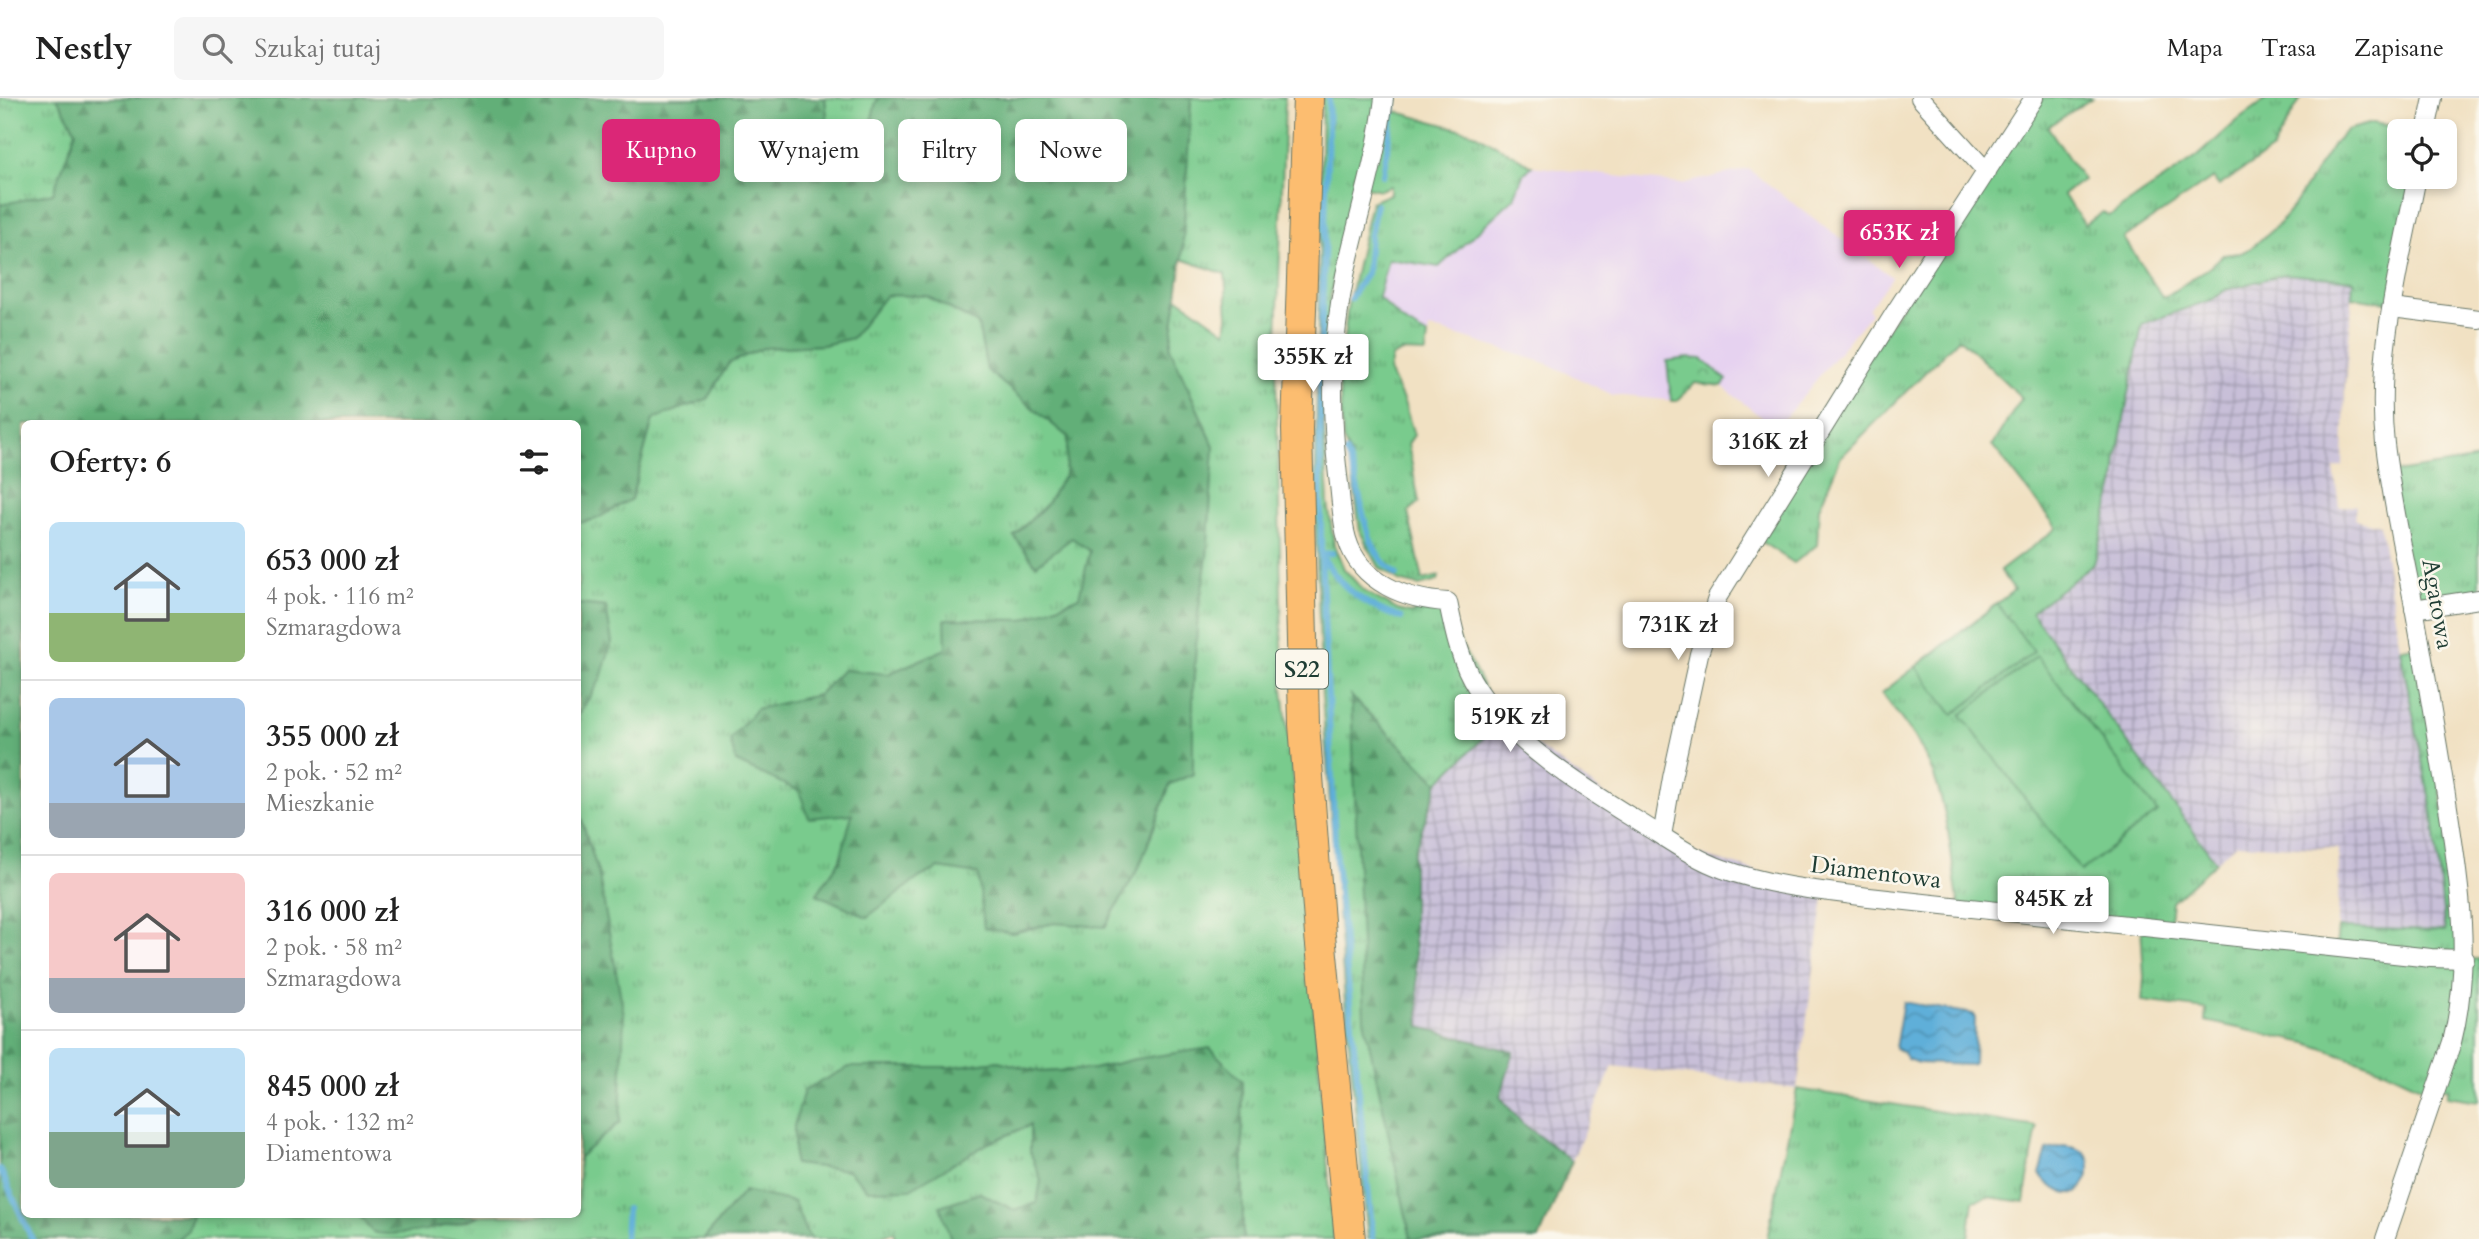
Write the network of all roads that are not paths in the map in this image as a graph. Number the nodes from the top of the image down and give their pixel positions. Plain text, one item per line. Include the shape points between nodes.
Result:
1 (1308, 98) edge
2 (1384, 98) edge
3 (1920, 98) edge
4 (2034, 98) edge
5 (2433, 98) edge
6 (2429, 119) edge
7 (1987, 172) junction
8 (2415, 189) edge
9 (2392, 308) junction
10 (2479, 319) edge
11 (2479, 599) edge
12 (2414, 609) junction
13 (1662, 836) junction
14 (2465, 959) junction
15 (1350, 1239) edge
16 (2385, 1239) edge

1 - 15 highway, S22 via 1297,429 1303,697 1320,935
2 - 13 street, Diamentowa via 1345,277 1334,361 1332,424 1347,538 1364,569 1387,587 1418,600 1448,603 1469,675 1501,720 1542,755
3 - 7 street
4 - 7 street
5 - 6 street
7 - 13 street via 1717,598 1699,654
8 - 9 street, Agatowa
9 - 10 street
9 - 12 street, Agatowa via 2384,379 2385,443
11 - 12 street
12 - 14 street, Agatowa via 2454,847
13 - 14 street, Diamentowa via 1726,870 1804,888
14 - 16 street, Agatowa via 2452,1042

